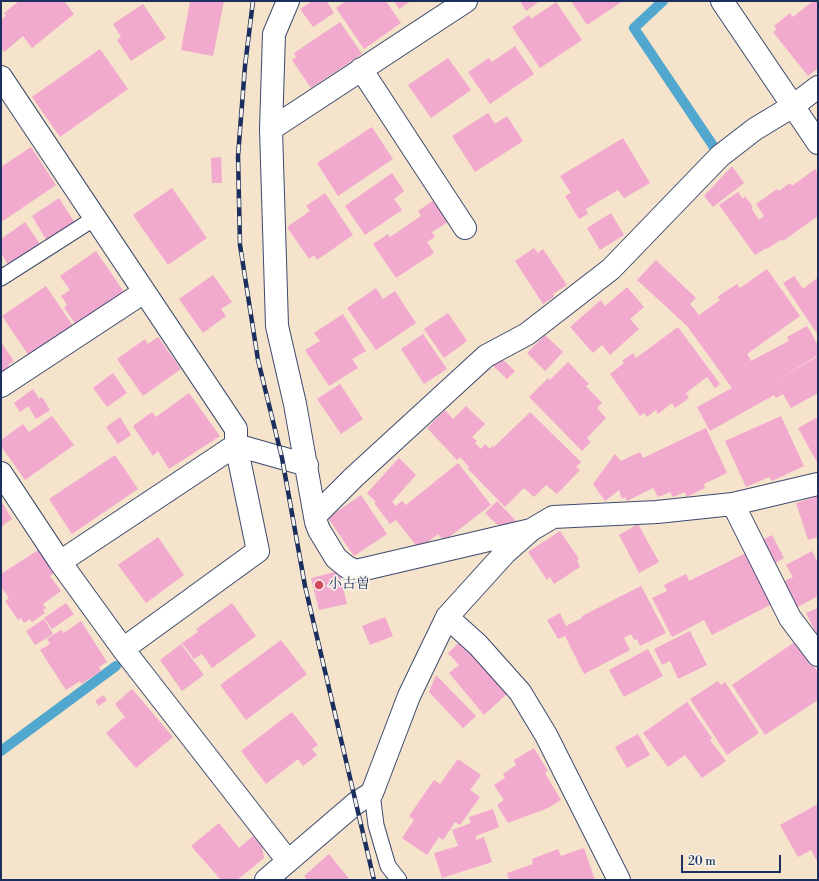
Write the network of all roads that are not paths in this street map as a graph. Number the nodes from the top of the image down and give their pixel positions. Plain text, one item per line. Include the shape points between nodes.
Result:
1 (288, 1) edge
2 (466, 1) edge
3 (722, 1) edge
4 (361, 69) junction
5 (1, 77) edge
6 (818, 87) edge
7 (793, 106) junction
8 (270, 130) junction
9 (818, 143) edge
10 (95, 218) junction
11 (465, 228) dead end
12 (1, 278) edge
13 (144, 292) junction
14 (1, 386) edge
15 (236, 445) junction
16 (307, 465) junction
17 (1, 473) edge
18 (818, 484) edge
19 (733, 504) junction
20 (315, 516) junction
21 (531, 530) junction
22 (60, 562) junction
23 (447, 617) junction
24 (123, 649) junction
25 (818, 654) edge
26 (372, 793) junction
27 (288, 861) junction
28 (266, 880) edge
29 (399, 880) edge
30 (619, 880) edge

1 - 8 street via 274,34
2 - 4 street
3 - 7 street
4 - 8 street
4 - 11 street
5 - 10 street
6 - 7 street
7 - 9 street
7 - 20 street via 755,129 720,156 611,269 527,334 486,356
8 - 16 street via 277,326
10 - 12 lane
10 - 13 street
13 - 14 street
13 - 15 street via 236,429
15 - 16 street
15 - 22 street
15 - 24 street via 258,551
16 - 20 street
17 - 22 street
18 - 19 street
19 - 21 street via 657,512 553,517
19 - 25 street via 790,618
20 - 21 street via 319,530 336,558 356,571
21 - 23 street via 505,553
22 - 24 street
23 - 26 street via 409,696
23 - 30 street via 478,645 520,692 546,735
24 - 27 street
26 - 27 street via 356,803
26 - 29 lane via 376,825 388,866
27 - 28 street

